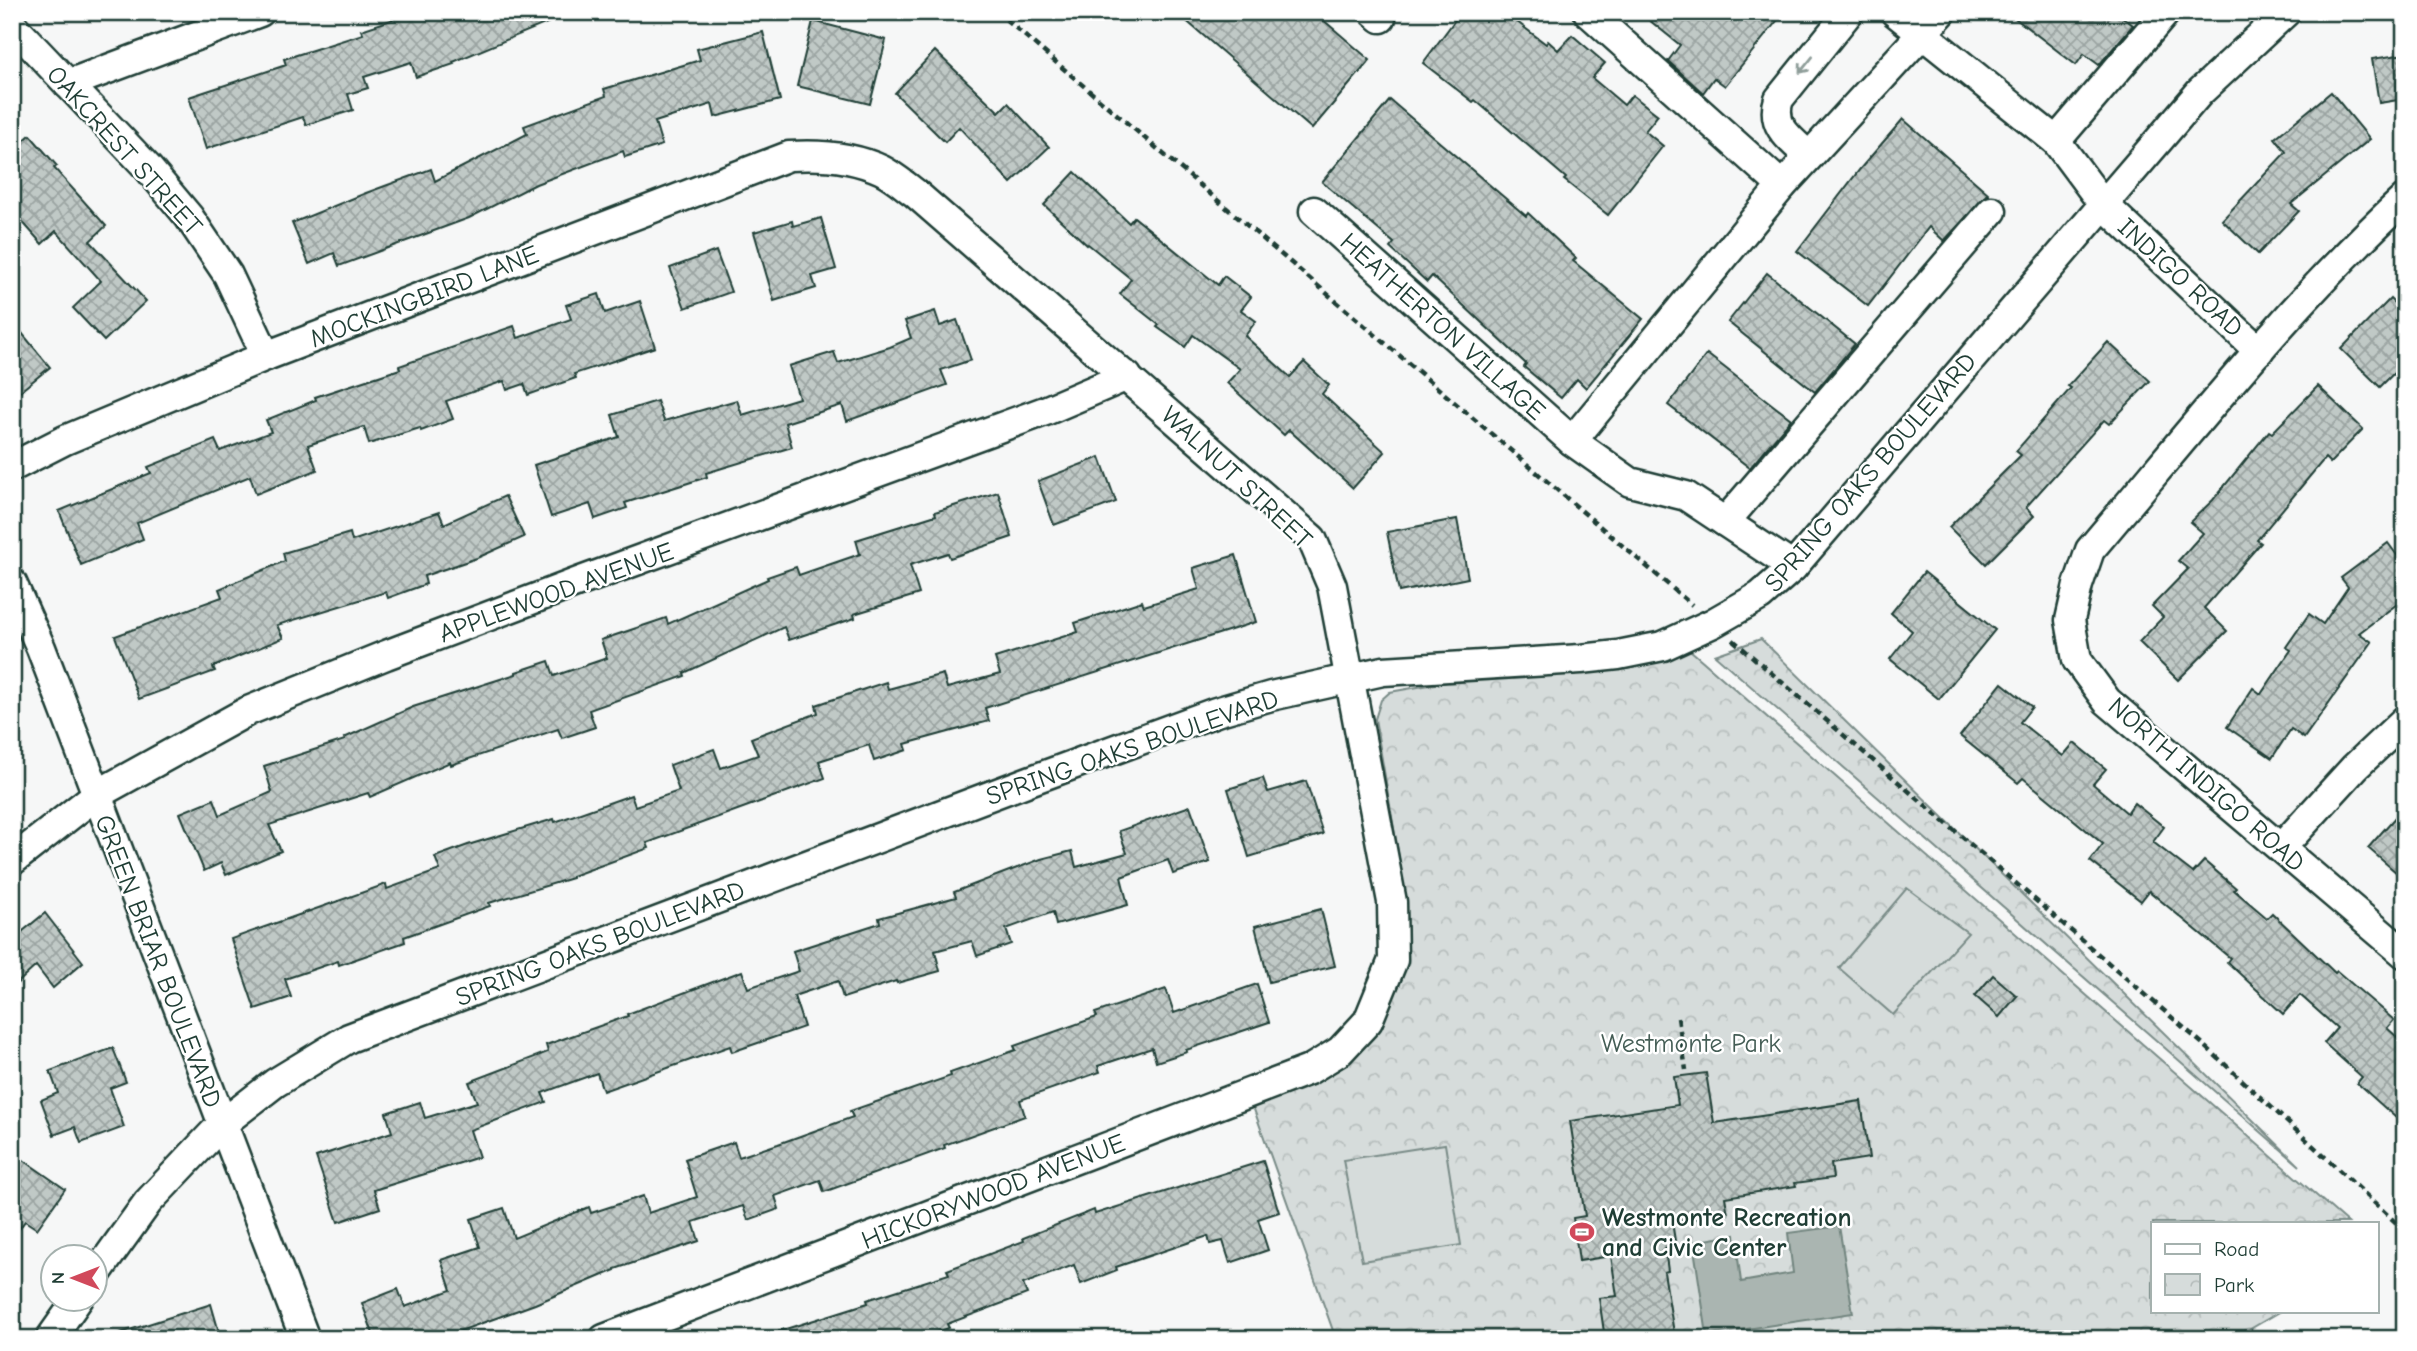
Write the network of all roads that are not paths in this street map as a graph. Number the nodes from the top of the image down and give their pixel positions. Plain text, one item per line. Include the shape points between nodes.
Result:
1 (260, 12) edge
2 (1588, 12) edge
3 (1849, 12) edge
4 (1895, 12) edge
5 (1942, 12) edge
6 (2166, 12) edge
7 (2286, 12) edge
8 (12, 25) edge
9 (1921, 34) junction
10 (68, 84) junction
11 (2056, 141) junction
12 (1809, 156) junction
13 (845, 158) joint
14 (1782, 186) junction
15 (2405, 198) edge
16 (2103, 204) junction
17 (1314, 211) dead end
18 (1992, 211) dead end
19 (2259, 351) junction
20 (266, 356) junction
21 (1126, 376) junction
22 (1572, 441) junction
23 (12, 467) edge
24 (1725, 522) junction
25 (1793, 567) junction
26 (12, 583) edge
27 (1350, 678) junction
28 (2405, 720) edge
29 (96, 795) junction
30 (2281, 848) junction
31 (12, 861) edge
32 (2405, 954) edge
33 (1368, 1021) joint
34 (222, 1124) junction
35 (108, 1257) edge
36 (69, 1312) edge
37 (50, 1339) edge
38 (305, 1339) edge
39 (604, 1339) edge

1 - 10 street
2 - 14 street
3 -> 12 street via 1779,99 1776,109 1783,132
4 - 9 street
5 - 9 street
6 - 11 street
7 - 16 street, SPRING OAKS BOULEVARD via 2200,92
8 - 10 street, OAKCREST STREET
9 - 11 street
9 - 12 street
10 - 20 street, OAKCREST STREET via 189,217 228,275
11 - 16 street
12 - 14 street
13 - 20 street, MOCKINGBIRD LANE via 789,156
13 - 21 street, WALNUT STREET via 883,170 915,193
14 - 22 street
15 - 19 street, NORTH INDIGO ROAD via 2359,240
16 - 19 street, INDIGO ROAD
16 - 25 street, SPRING OAKS BOULEVARD
17 - 22 street, HEATHERTON VILLAGE
18 - 24 street
19 - 30 street, NORTH INDIGO ROAD via 2090,550 2070,620 2077,660 2107,701
20 - 23 street, MOCKINGBIRD LANE via 65,440
21 - 27 street, WALNUT STREET via 1312,538 1332,586
21 - 29 street, APPLEWOOD AVENUE via 1045,411 555,591 248,711
22 - 24 street, HEATHERTON VILLAGE via 1630,482 1686,496
24 - 25 street, HEATHERTON VILLAGE
25 - 27 street, SPRING OAKS BOULEVARD via 1760,596 1663,646 1618,655 1383,671
26 - 29 street, GREEN BRIAR BOULEVARD
27 - 33 street, WALNUT STREET via 1392,902 1393,960
27 - 34 street, SPRING OAKS BOULEVARD via 1216,712 349,1038 275,1083
28 - 30 street
29 - 31 street, APPLEWOOD AVENUE
29 - 34 street, GREEN BRIAR BOULEVARD
30 - 32 street, NORTH INDIGO ROAD
33 - 39 street, HICKORYWOOD AVENUE via 1340,1051 1309,1070
34 - 35 street, SPRING OAKS BOULEVARD via 148,1202
34 - 38 street, GREEN BRIAR BOULEVARD
36 - 37 street

